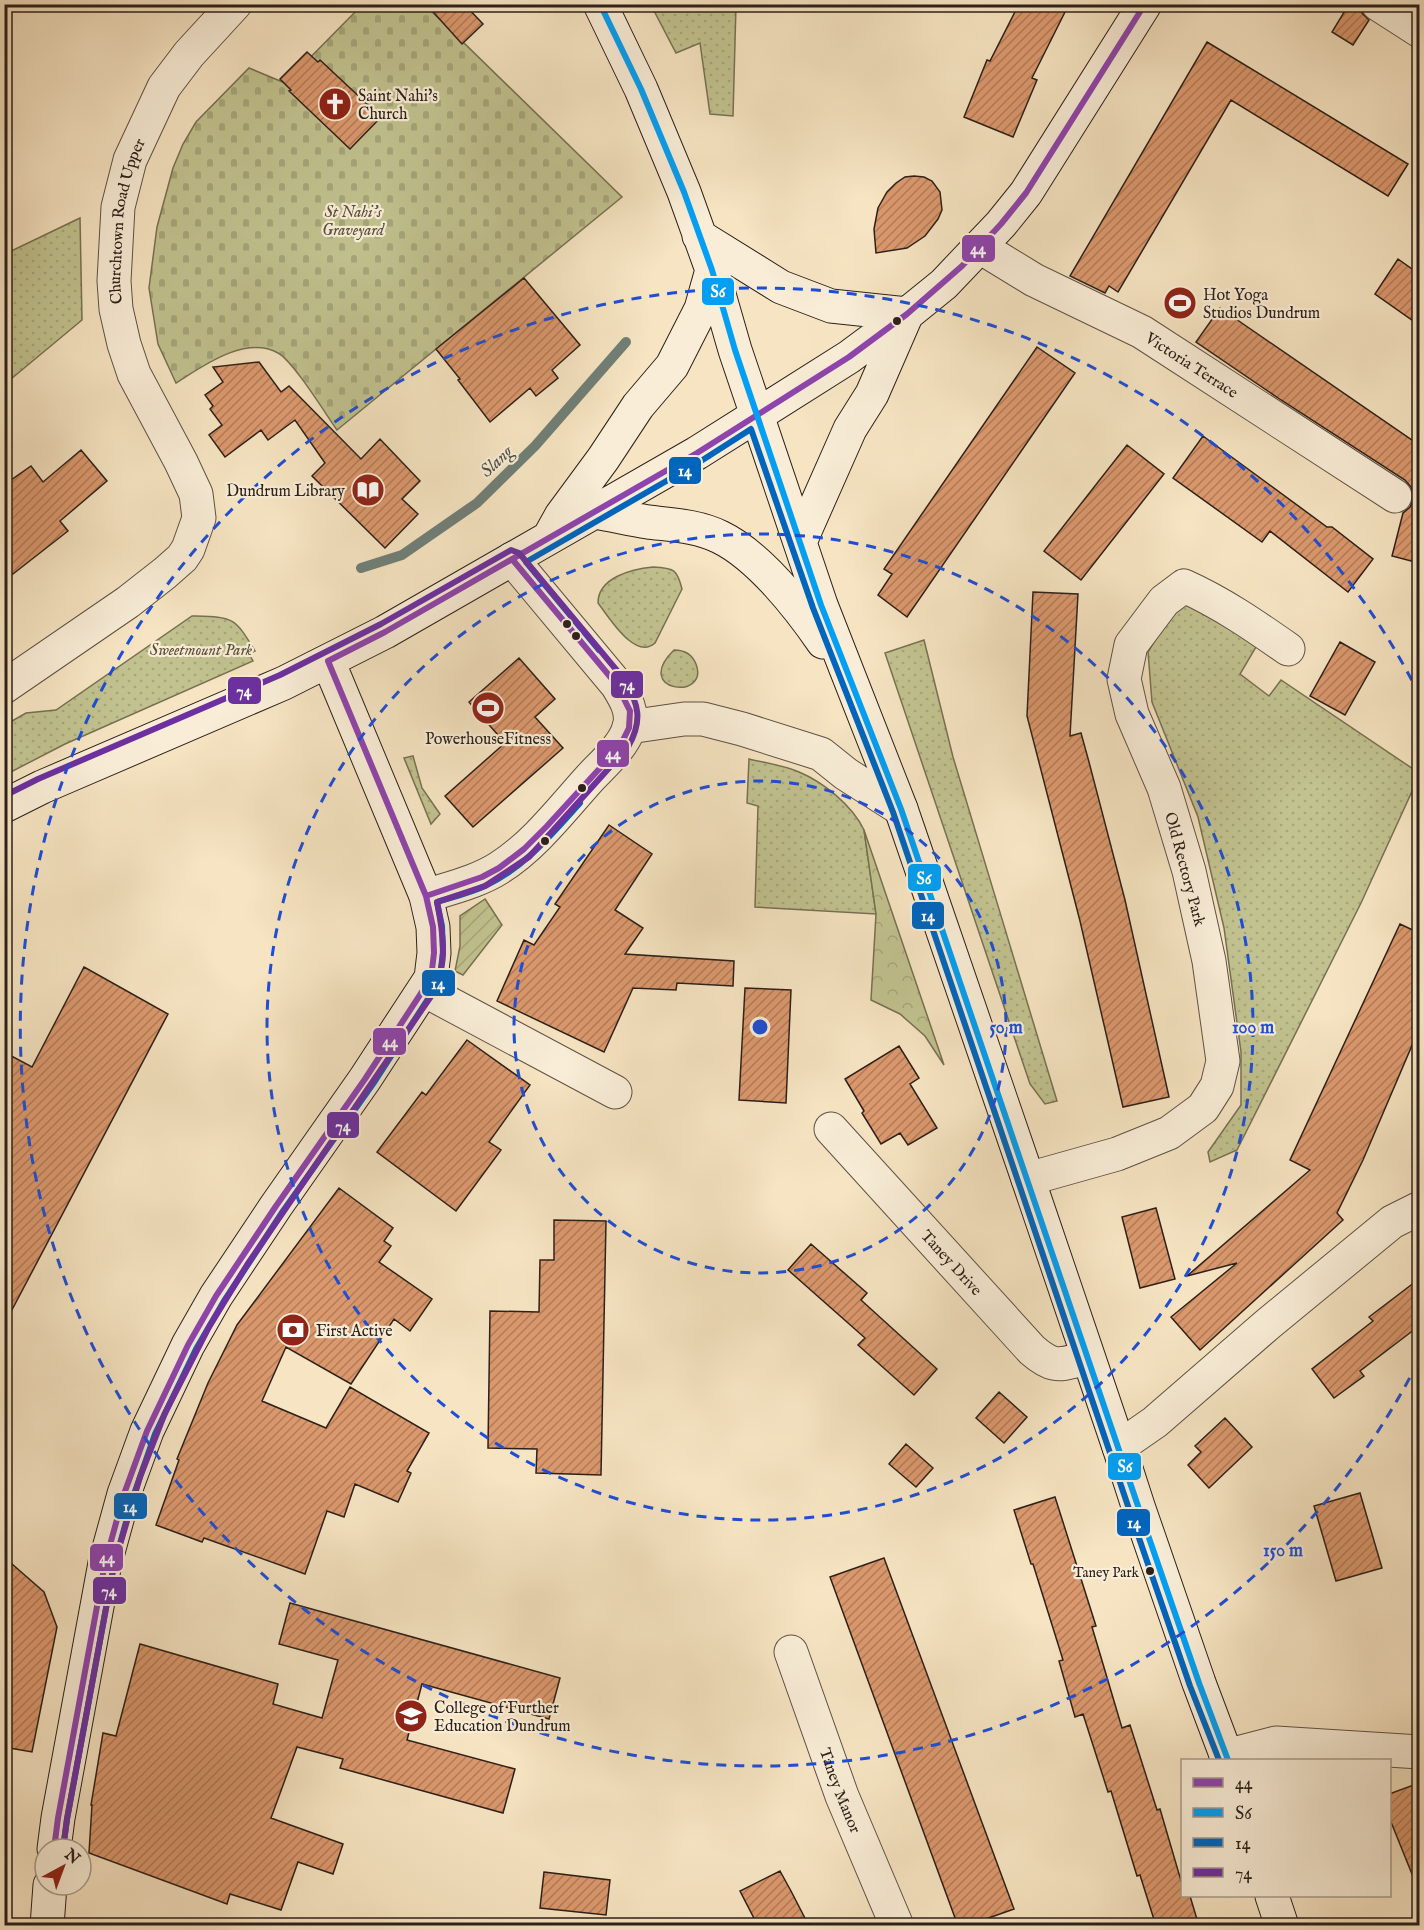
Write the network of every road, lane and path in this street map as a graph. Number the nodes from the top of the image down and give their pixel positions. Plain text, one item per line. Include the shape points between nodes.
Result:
1 (236, 4) edge
2 (600, 4) edge
3 (1145, 4) edge
4 (1378, 4) edge
5 (1419, 31) edge
6 (699, 236) junction
7 (980, 247) junction
8 (712, 270) junction
9 (907, 314) junction
10 (756, 415) junction
11 (1395, 496) dead end
12 (594, 512) junction
13 (549, 538) junction
14 (800, 542) junction
15 (512, 559) junction
16 (1288, 650) dead end
17 (328, 661) junction
18 (4, 687) edge
19 (855, 690) junction
20 (629, 727) junction
21 (4, 806) edge
22 (901, 809) junction
23 (426, 896) junction
24 (424, 990) junction
25 (615, 1092) dead end
26 (831, 1129) dead end
27 (1028, 1179) junction
28 (1419, 1208) edge
29 (1088, 1358) junction
30 (1119, 1447) junction
31 (791, 1652) dead end
32 (1419, 1752) edge
33 (1227, 1758) edge
34 (56, 1837) edge
35 (49, 1897) edge
36 (1272, 1897) edge
37 (47, 1926) edge
38 (897, 1926) edge
39 (1282, 1926) edge

1 - 18 street, Churchtown Road Upper via 164,87 130,159 118,207 114,281 124,344 134,374 196,494 199,518 182,558 128,602
2 - 6 street via 641,89
3 - 7 street via 1026,192
4 - 5 street
6 - 8 street
6 - 9 street via 795,294 831,306
7 - 9 street
7 - 11 street, Victoria Terrace via 1035,280 1142,332
8 - 10 street
8 - 13 street via 701,309 672,366 638,406
9 - 10 street via 849,357
9 - 14 street
10 - 12 street
10 - 14 street
12 - 13 street
12 - 19 street via 682,525 728,542 755,562 806,617
13 - 15 street
14 - 19 street
15 - 17 street
15 - 20 street via 624,696 630,712
16 - 27 street, Old Rectory Park via 1209,597 1184,586 1164,601 1131,645 1124,679 1132,714 1164,788 1189,872 1209,961 1223,1061 1217,1086 1203,1108 1169,1133 1117,1154
17 - 21 street
17 - 23 street
19 - 22 street
20 - 22 street via 703,719 742,729 821,754
20 - 23 street via 605,761 524,850 481,878
22 - 27 street
23 - 24 street via 434,953 431,978
24 - 25 street
24 - 34 street via 216,1296 147,1431 105,1563
26 - 29 street, Taney Drive via 1032,1350 1058,1365
27 - 29 street
28 - 30 street via 1392,1222 1155,1422
29 - 30 street
30 - 33 street
31 - 38 street, Taney Manor via 843,1796
32 - 33 street via 1276,1743
35 - 37 street
36 - 39 street

